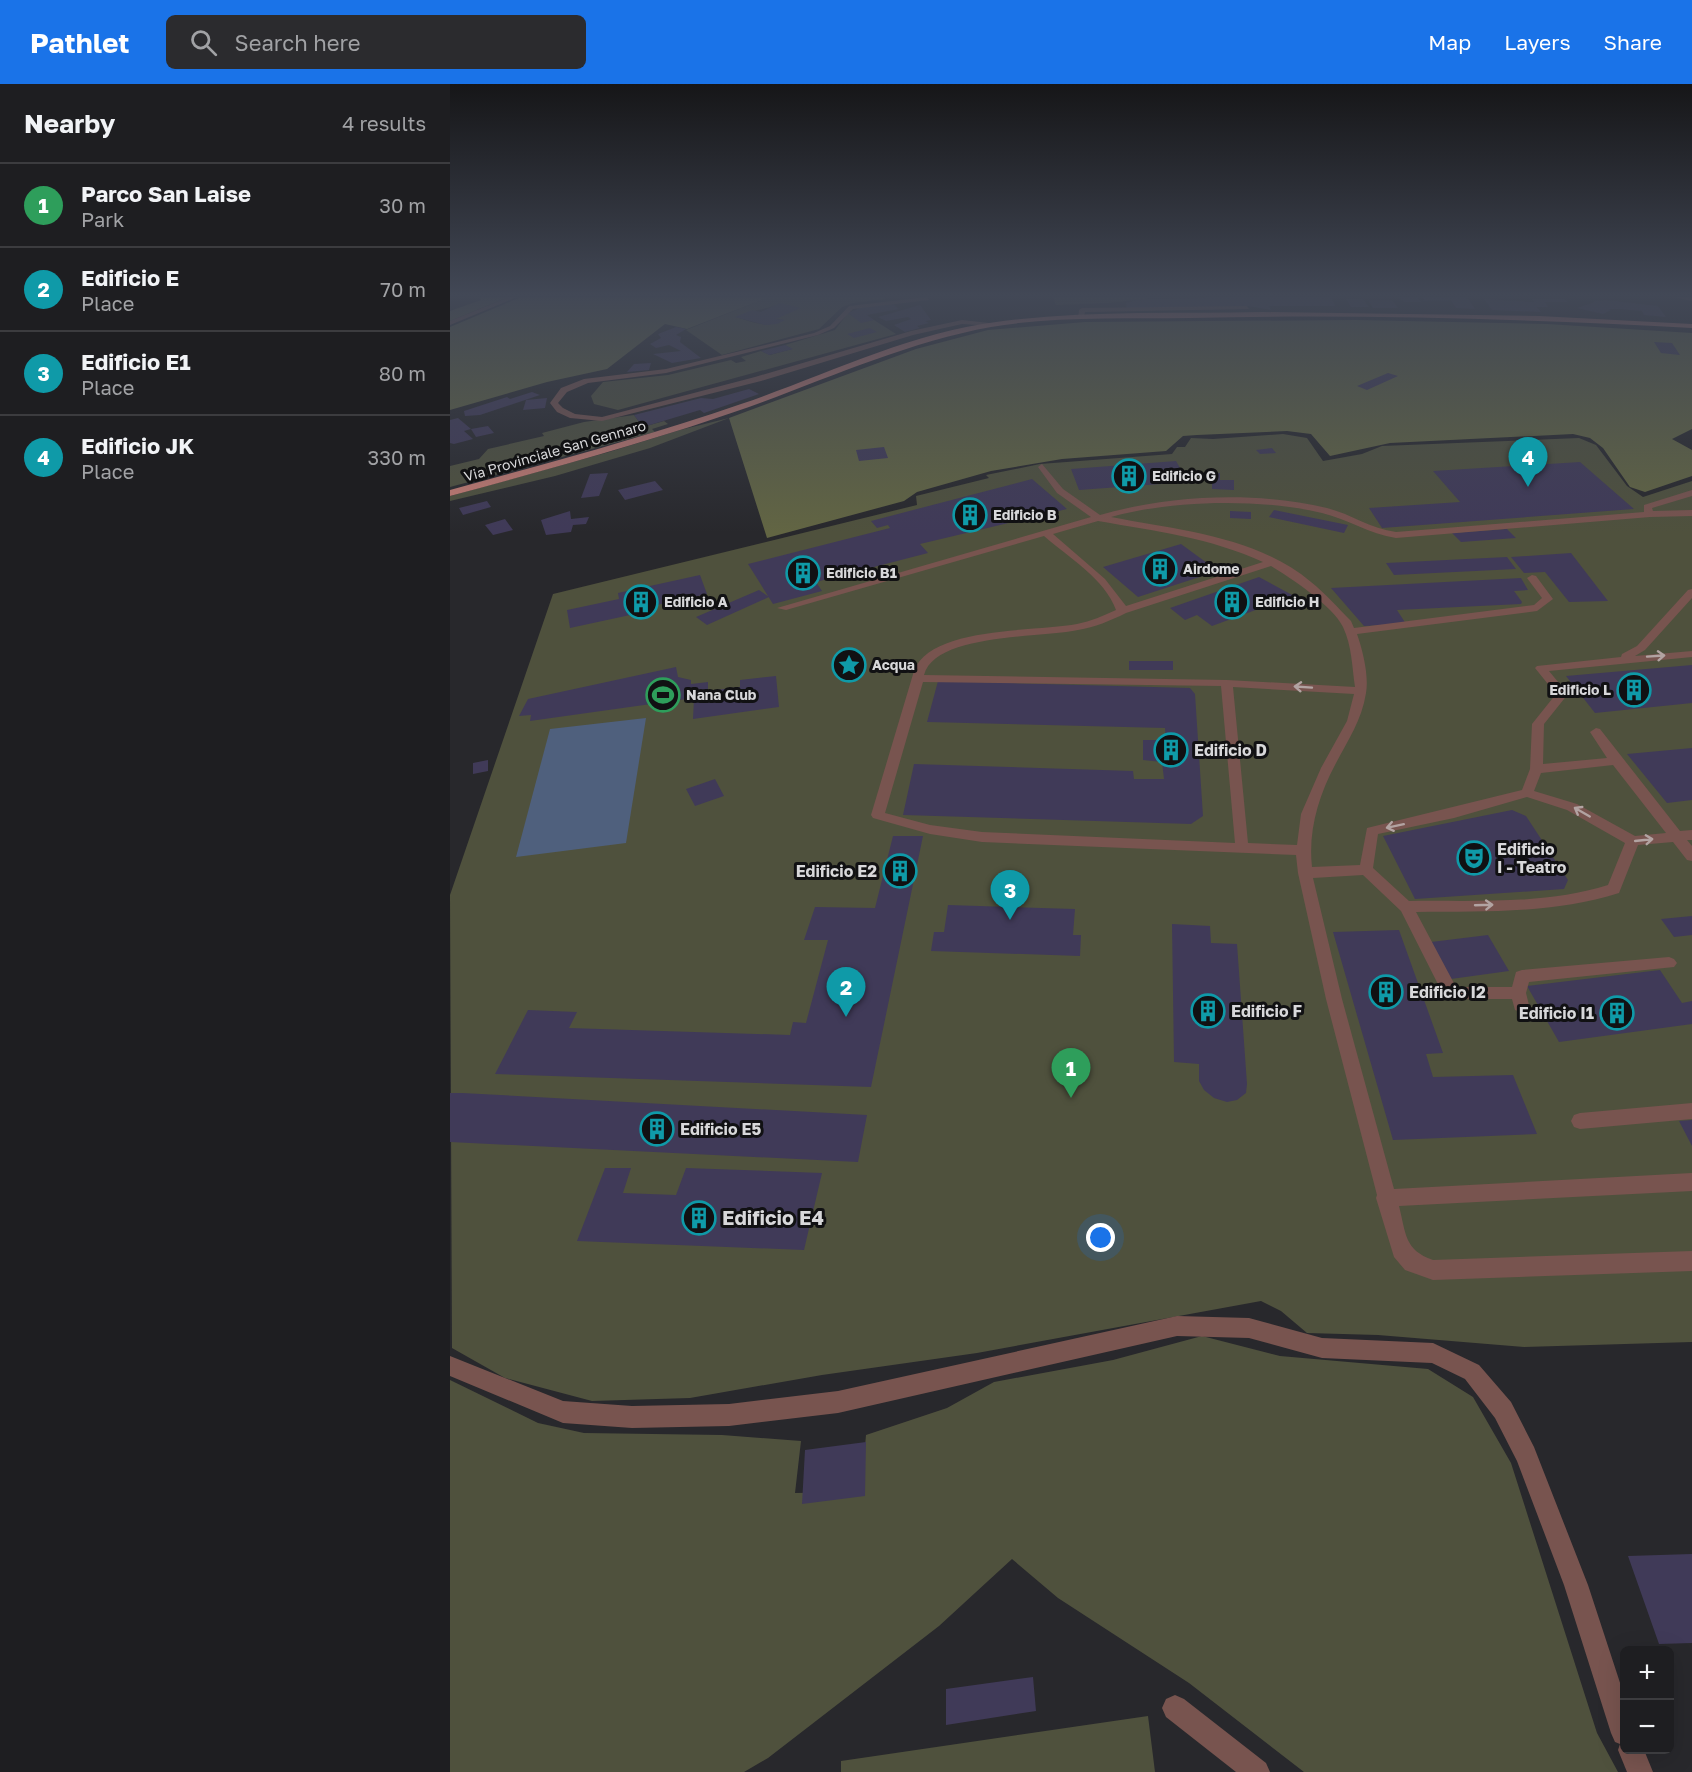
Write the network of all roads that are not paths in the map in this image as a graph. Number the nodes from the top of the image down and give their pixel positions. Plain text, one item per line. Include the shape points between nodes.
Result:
1 (631, 376) edge
2 (772, 376) edge
3 (827, 376) edge
4 (1042, 467) dead end
5 (450, 493) edge
6 (1692, 493) edge
7 (1692, 513) edge
8 (1650, 514) junction
9 (1098, 518) junction
10 (1046, 533) junction
11 (1272, 562) junction
12 (1532, 578) dead end
13 (1692, 592) edge
14 (782, 608) dead end
15 (1122, 611) junction
16 (1350, 632) junction
17 (1692, 654) edge
18 (1621, 659) junction
19 (918, 678) junction
20 (1227, 682) junction
21 (1361, 691) junction
22 (1596, 732) dead end
23 (1616, 761) junction
24 (1536, 769) junction
25 (1527, 793) junction
26 (1692, 835) edge
27 (1677, 837) junction
28 (1633, 841) junction
29 (1242, 848) junction
30 (1303, 850) junction
31 (1692, 856) edge
32 (1366, 870) junction
33 (1305, 873) junction
34 (1406, 907) junction
35 (1669, 963) dead end
36 (1692, 1111) edge
37 (1580, 1121) dead end
38 (1692, 1182) edge
39 (1385, 1198) junction
40 (1692, 1261) edge
41 (450, 1366) edge
42 (1176, 1708) dead end
43 (1620, 1721) edge
44 (1633, 1754) edge
45 (1257, 1772) edge
46 (1640, 1772) edge

1 - 2 street via 578,383 564,390 554,403 573,416 602,419
3 - 5 main road, Via Provinciale San Gennaro via 642,439
4 - 9 street via 1060,491
6 - 8 street via 1654,503 1647,507
7 - 8 street
8 - 9 street via 1396,535 1376,534 1326,511 1276,505 1163,504
9 - 10 street
9 - 11 street via 1203,537 1237,546
10 - 14 street
10 - 15 street via 1107,587 1121,602
11 - 15 street
11 - 16 street via 1318,592 1347,623
12 - 16 street via 1548,599 1538,608
13 - 18 street via 1641,648
15 - 19 street via 1097,622 1063,629 960,643 925,660
16 - 21 street
18 -> 17 street
18 - 24 street via 1541,668 1562,694 1538,724
19 - 20 street
19 - 29 street via 878,814 906,825 975,837
21 -> 20 street
20 - 29 street
21 - 30 street via 1353,721 1308,814
22 - 23 street
23 - 24 street
23 - 27 street
24 - 25 street
28 -> 25 street via 1572,807
25 -> 32 street via 1372,831
26 - 27 street
28 -> 27 street
27 - 31 street
34 -> 28 street via 1594,897 1614,889
29 - 30 street
30 - 33 street
32 - 33 street
32 - 34 street
33 - 39 street
34 - 35 street via 1451,993 1520,999 1522,976
36 - 37 street
38 - 39 street
39 - 40 street via 1401,1250 1412,1263 1433,1270
41 - 43 street via 563,1412 632,1417 729,1415 838,1402 1177,1326 1249,1328 1322,1348 1433,1353 1472,1372 1503,1410 1526,1455 1576,1585
42 - 45 street
44 - 46 street

